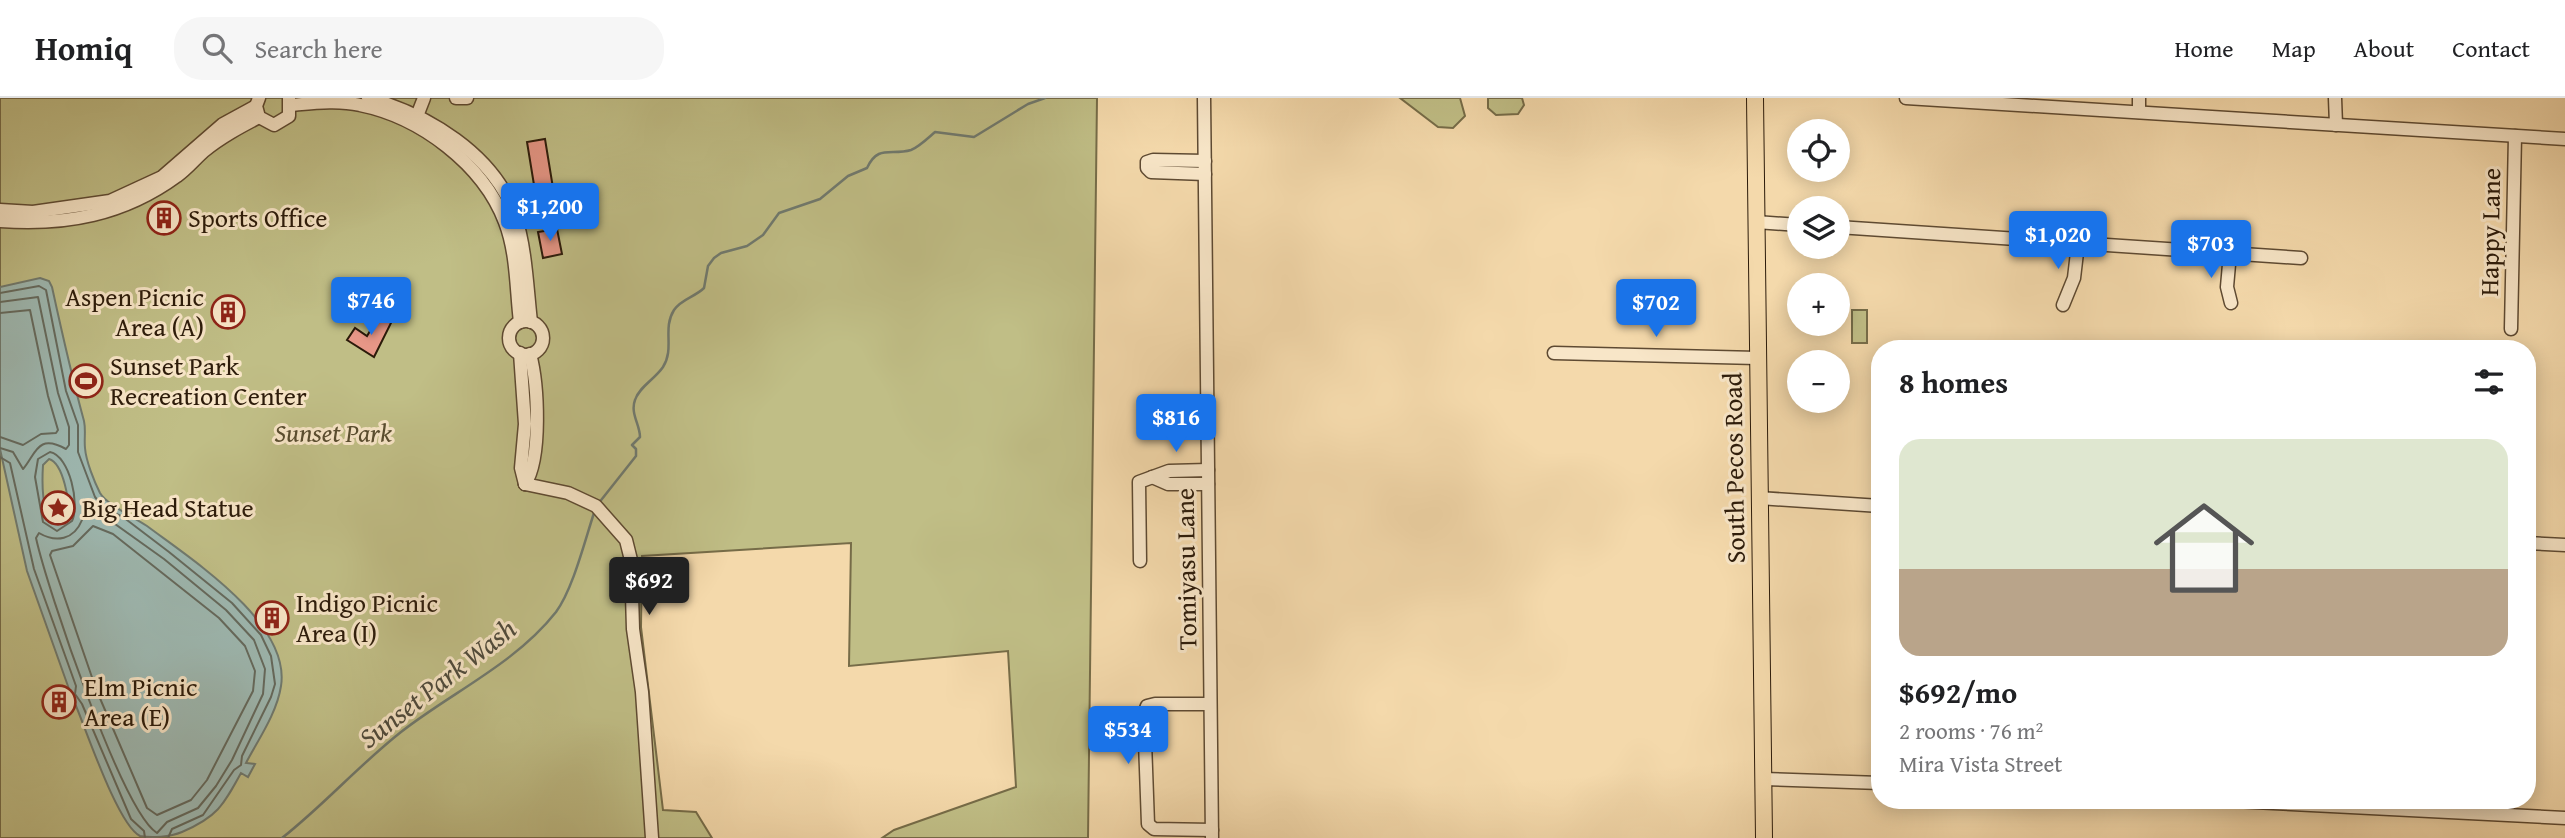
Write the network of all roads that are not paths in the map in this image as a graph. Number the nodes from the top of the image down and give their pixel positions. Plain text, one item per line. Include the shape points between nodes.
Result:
1 (368, 98) edge
2 (425, 98) edge
3 (456, 98) edge
4 (467, 98) edge
5 (1204, 98) edge
6 (1755, 98) edge
7 (1906, 98) edge
8 (2139, 98) edge
9 (2335, 98) edge
10 (290, 102) edge
11 (258, 107) edge
12 (2140, 112) junction
13 (414, 120) junction
14 (2336, 125) junction
15 (2515, 136) junction
16 (2565, 139) edge
17 (0, 210) edge
18 (0, 221) edge
19 (1756, 222) junction
20 (1787, 224) edge
21 (1850, 228) edge
22 (2078, 244) junction
23 (2230, 253) junction
24 (2301, 258) dead end
25 (2231, 303) dead end
26 (2063, 304) dead end
27 (526, 322) junction
28 (2511, 330) dead end
29 (1554, 353) dead end
30 (525, 354) junction
31 (1757, 358) junction
32 (1208, 470) junction
33 (1152, 477) junction
34 (1208, 484) junction
35 (1759, 498) junction
36 (1871, 505) edge
37 (2536, 543) edge
38 (2565, 545) edge
39 (1140, 562) dead end
40 (1210, 704) junction
41 (1763, 779) junction
42 (1871, 783) edge
43 (2390, 809) edge
44 (2565, 818) edge
45 (1212, 834) edge
46 (652, 838) edge
47 (1764, 838) edge

1 - 13 street via 395,105
2 - 13 street
3 - 4 street
5 - 32 street, Tomiyasu Lane
6 - 19 main road, South Pecos Road
7 - 12 street, Happy Lane
8 - 12 street
9 - 14 street
10 - 11 street via 289,116 280,124 268,124
10 - 13 street via 359,104
11 - 17 street via 223,124 162,177 119,197 75,208
11 - 18 street via 180,174 127,206 42,223
12 - 14 street, Happy Lane
13 - 27 street via 467,166 494,201 505,222
14 - 15 street, Happy Lane
15 - 16 street, Happy Lane
15 - 28 street, Happy Lane
19 - 20 street
19 - 31 main road, South Pecos Road
21 - 22 street
22 - 23 street
22 - 26 street via 2074,278
23 - 24 street
23 - 25 street via 2227,287
27 - 30 street via 512,327 509,338 513,348
27 - 30 street via 541,329 542,335 540,346
29 - 31 street
30 - 46 street via 521,468 525,484 568,493 596,506 626,540
31 - 35 main road, South Pecos Road
32 - 33 street via 1169,471
32 - 34 street, Tomiyasu Lane
33 - 34 street via 1168,484
33 - 39 street via 1139,482
34 - 40 street, Tomiyasu Lane
35 - 36 street
35 - 41 main road, South Pecos Road
37 - 38 street
40 - 45 street, Tomiyasu Lane
40 - 45 street via 1147,706 1144,769 1145,811 1153,830
41 - 42 street
41 - 47 main road, South Pecos Road
43 - 44 street

